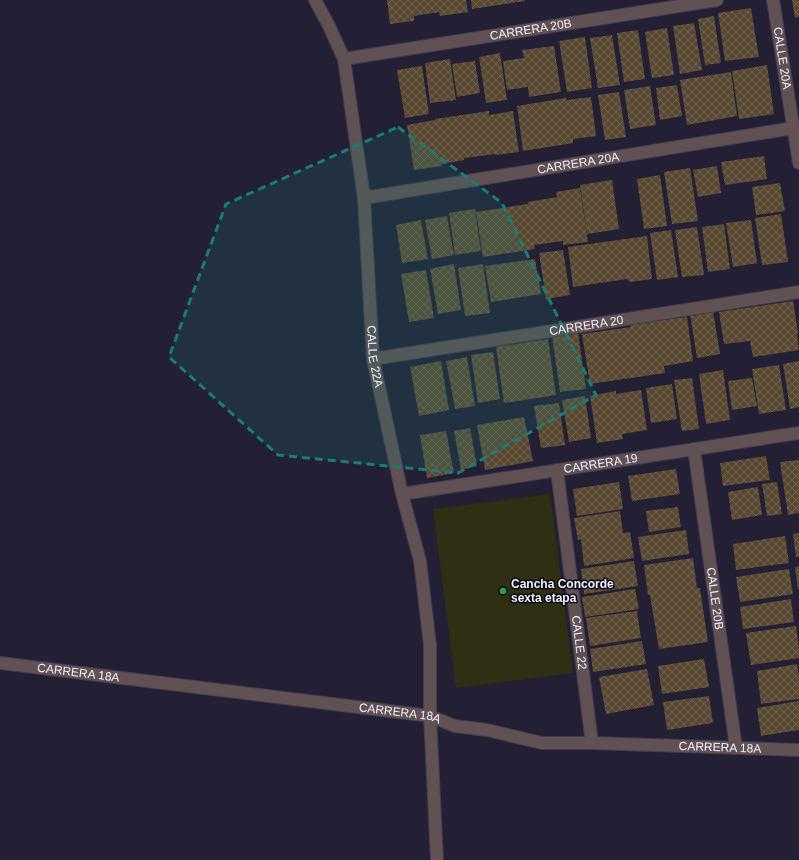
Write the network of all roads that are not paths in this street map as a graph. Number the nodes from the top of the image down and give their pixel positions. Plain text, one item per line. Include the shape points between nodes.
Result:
1 (315, 0) edge
2 (717, 0) edge
3 (773, 0) edge
4 (344, 59) junction
5 (793, 128) junction
6 (799, 163) edge
7 (364, 198) junction
8 (799, 292) edge
9 (373, 359) junction
10 (799, 433) edge
11 (694, 449) junction
12 (557, 470) junction
13 (402, 494) junction
14 (0, 663) edge
15 (430, 716) junction
16 (592, 743) junction
17 (736, 748) junction
18 (799, 750) edge
19 (437, 860) edge

1 - 4 street, CALLE 22A
2 - 4 street, CARRERA 20B
3 - 5 street, CALLE 20A
4 - 7 street, CALLE 22A
5 - 6 street, CALLE 20A
5 - 7 street, CARRERA 20A
7 - 9 street, CALLE 22A
8 - 9 street, CARRERA 20
9 - 13 street, CALLE 22A
10 - 11 street, CARRERA 19
11 - 12 street, CARRERA 19
11 - 17 street, CALLE 20B
12 - 13 street, CARRERA 19
12 - 16 street, CALLE 22
13 - 15 street, CALLE 22A via 420,561 430,645
14 - 15 street, CARRERA 18A
15 - 16 street, CARRERA 18A via 455,726 487,730 542,744
15 - 19 street, CALLE 22A
16 - 17 street, CARRERA 18A
17 - 18 street, CARRERA 18A

